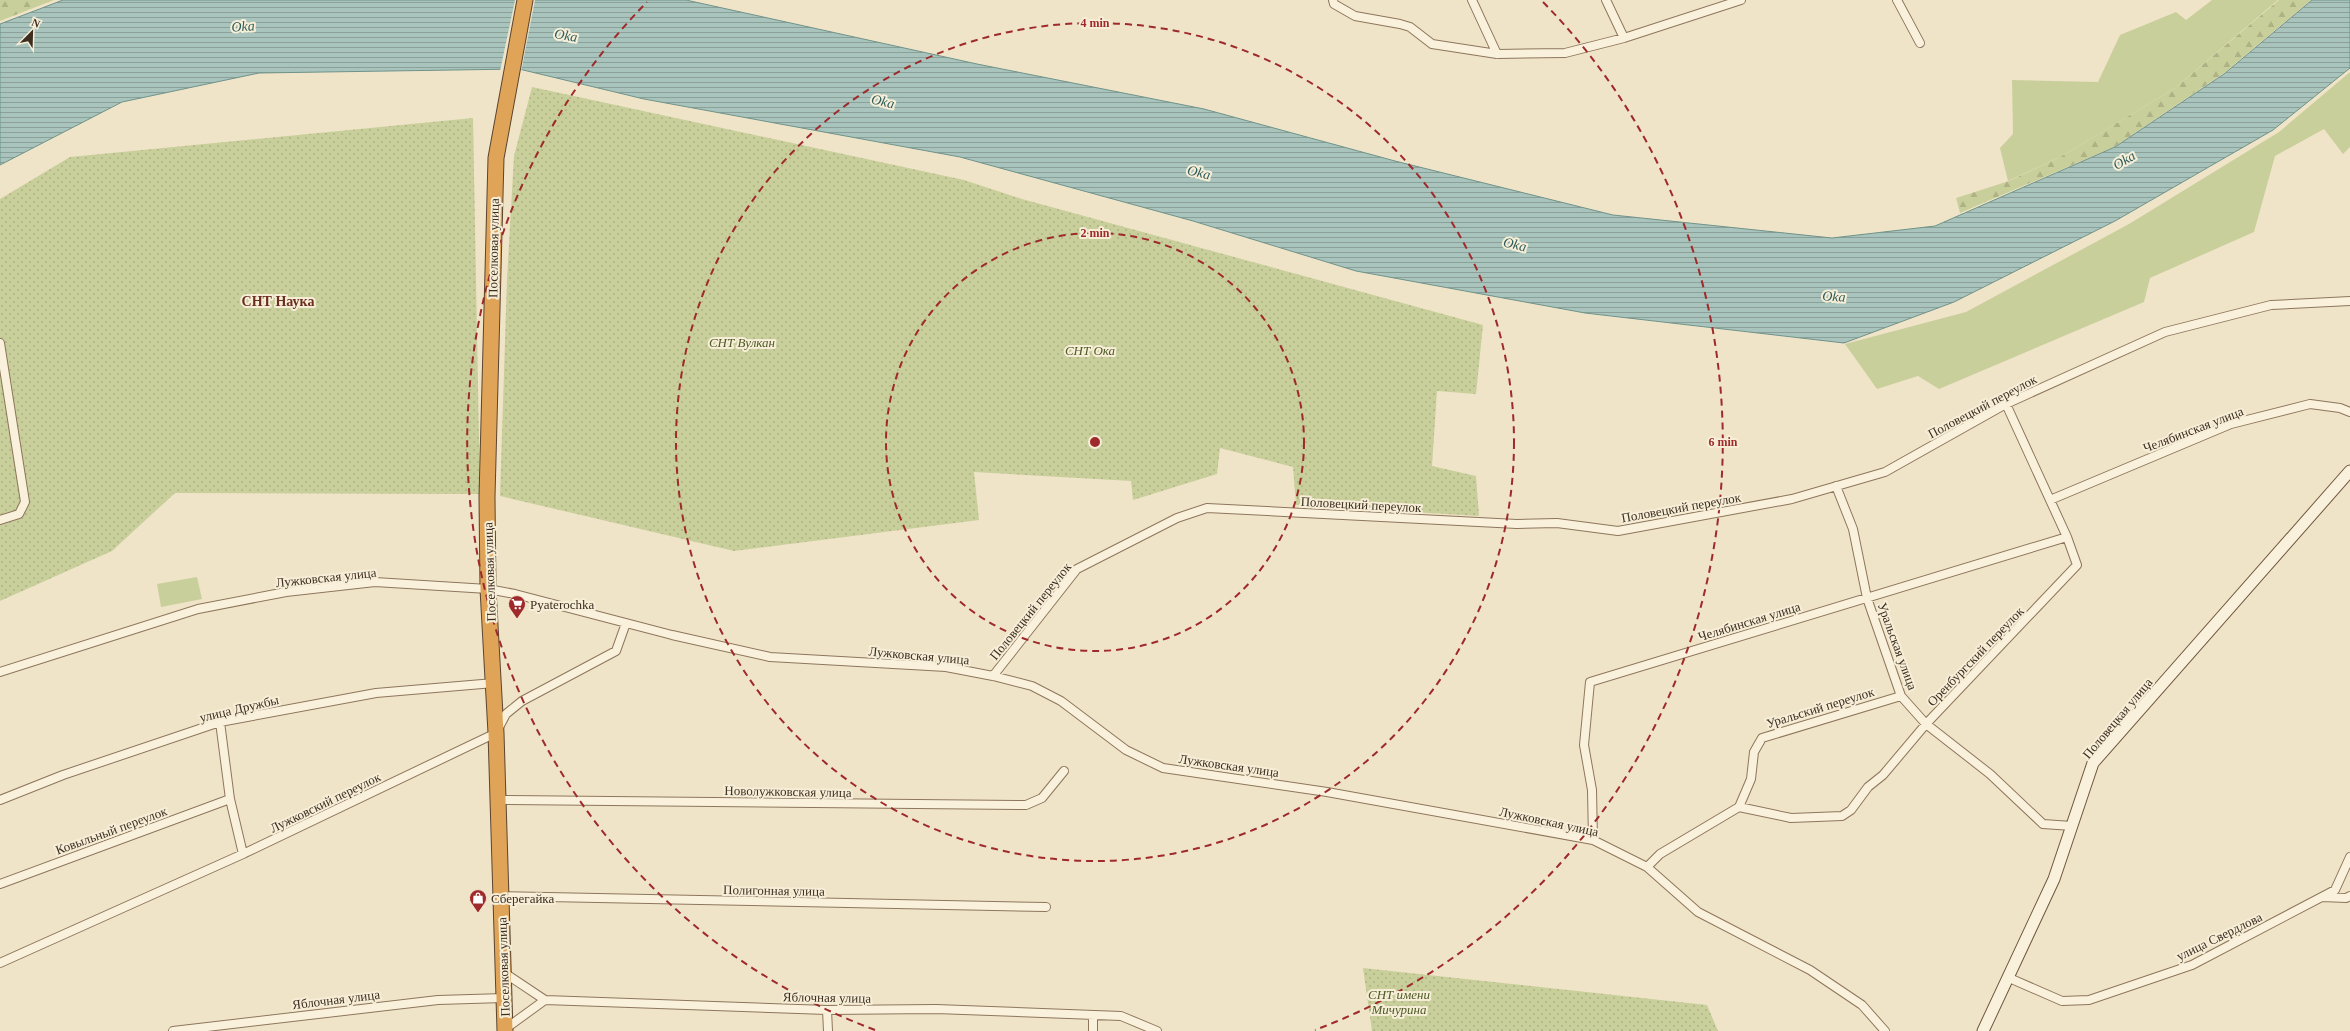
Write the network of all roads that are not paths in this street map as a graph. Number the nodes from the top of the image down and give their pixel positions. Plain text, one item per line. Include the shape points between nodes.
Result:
1 (525, 0) edge
2 (1472, 0) edge
3 (1606, 0) edge
4 (1742, 0) edge
5 (1897, 0) edge
6 (1333, 2) edge
7 (1624, 38) junction
8 (1920, 43) dead end
9 (1497, 54) junction
10 (2350, 301) edge
11 (0, 343) edge
12 (2006, 404) junction
13 (2350, 412) edge
14 (2350, 471) edge
15 (1836, 486) junction
16 (2050, 500) junction
17 (0, 520) edge
18 (2067, 537) junction
19 (488, 589) junction
20 (1867, 598) junction
21 (626, 623) junction
22 (0, 672) edge
23 (993, 676) junction
24 (494, 682) junction
25 (1901, 696) junction
26 (220, 722) junction
27 (1926, 724) junction
28 (496, 733) junction
29 (1064, 772) dead end
30 (230, 799) junction
31 (0, 800) edge
32 (498, 800) junction
33 (1739, 807) junction
34 (2072, 826) junction
35 (1593, 840) junction
36 (243, 854) junction
37 (2350, 857) edge
38 (1647, 867) junction
39 (0, 884) edge
40 (501, 896) junction
41 (2350, 896) edge
42 (2321, 898) junction
43 (1046, 907) dead end
44 (0, 964) edge
45 (503, 972) junction
46 (2007, 977) junction
47 (504, 998) junction
48 (545, 1000) junction
49 (827, 1010) junction
50 (1093, 1015) junction
51 (505, 1030) edge
52 (175, 1031) edge
53 (828, 1031) edge
54 (1093, 1031) edge
55 (1157, 1031) edge
56 (1886, 1031) edge
57 (1983, 1031) edge

1 - 19 highway, Поселковая улица via 503,113 495,178 487,497
2 - 9 street
3 - 7 street
4 - 7 street
5 - 8 street
6 - 9 street via 1355,16 1410,28 1432,44
7 - 9 street via 1565,53
10 - 12 street, Половецкий переулок via 2271,305 2165,332
11 - 17 street via 25,502 19,514
12 - 15 street, Половецкий переулок via 1885,472
12 - 16 street, Оренбургский переулок
13 - 16 street, Челябинская улица via 2310,404 2231,424
14 - 34 street, Половецкая улица via 2093,763
15 - 20 street, Уральская улица via 1853,529
15 - 23 street, Половецкий переулок via 1792,499 1618,531 1557,523 1517,524 1207,508 1177,518 1077,569
16 - 18 street, Оренбургский переулок
18 - 20 street, Челябинская улица
18 - 27 street, Оренбургский переулок via 2077,565
19 - 21 street, Лужковская улица
19 - 22 street, Лужковская улица via 375,582 286,592 198,610
19 - 24 highway, Поселковая улица
20 - 25 street, Уральская улица
20 - 35 street, Челябинская улица via 1590,682 1584,745 1592,790
21 - 23 street, Лужковская улица via 770,656 946,667
21 - 28 street via 616,651 522,701 506,714
23 - 35 street, Лужковская улица via 1032,686 1061,701 1126,750 1162,768 1327,792
24 - 26 street, улица Дружбы via 376,693
24 - 28 highway, Поселковая улица
25 - 27 street, Уральская улица
25 - 33 street, Уральский переулок via 1762,738 1754,752 1751,779
26 - 30 street
26 - 31 street, улица Дружбы via 63,775
27 - 33 street, Оренбургский переулок via 1883,775 1868,786 1850,810 1842,816 1792,818
27 - 34 street, Уральская улица via 1990,774 2043,824
28 - 32 highway, Поселковая улица
28 - 36 street, Лужковский переулок
29 - 32 street, Новолужковская улица via 1042,798 1026,806
30 - 36 street
30 - 39 street, Ковыльный переулок
32 - 40 highway, Поселковая улица
33 - 38 street via 1660,854
34 - 46 street, Половецкая улица via 2054,879
35 - 38 street, Лужковская улица
36 - 44 street, Лужковский переулок
37 - 42 street, улица Свердлова via 2335,890
38 - 56 street, Лужковская улица via 1698,912 1810,970 1862,1005
40 - 43 street, Полигонная улица
40 - 45 highway, Поселковая улица
41 - 42 street
42 - 46 street, улица Свердлова via 2192,965 2089,1000 2062,1001
45 - 47 highway, Поселковая улица
45 - 48 street
46 - 57 street, Половецкая улица
47 - 51 highway, Поселковая улица
47 - 52 street, Яблочная улица via 438,1000
48 - 49 street, Яблочная улица
48 - 51 street
49 - 50 street, Яблочная улица via 936,1009
49 - 53 street
50 - 54 street
50 - 55 street, Яблочная улица via 1121,1016

